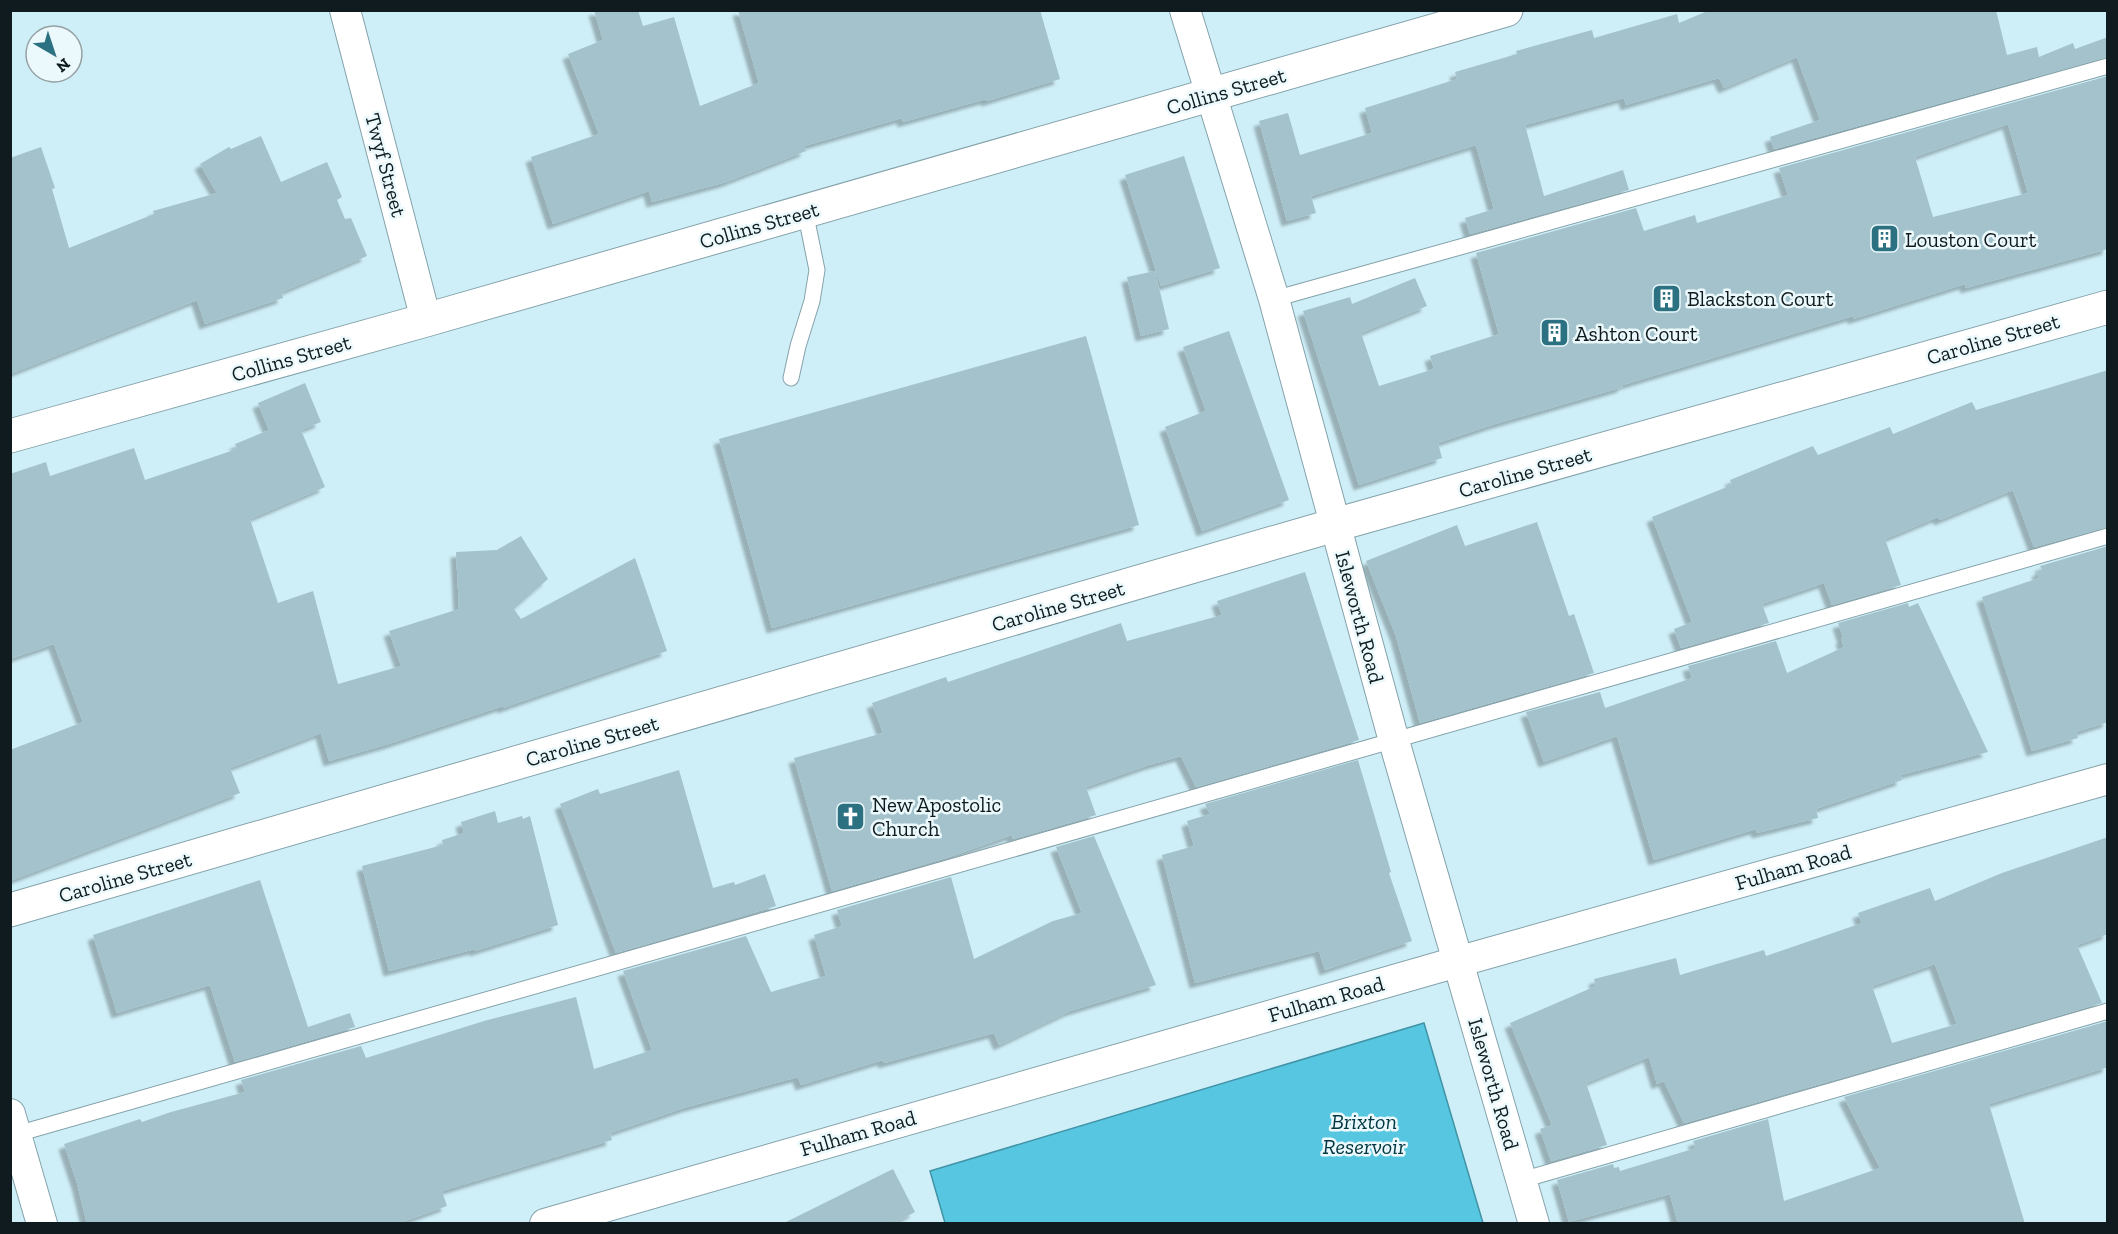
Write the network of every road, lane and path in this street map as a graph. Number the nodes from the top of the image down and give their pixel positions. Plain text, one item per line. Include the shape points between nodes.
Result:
1 (345, 10) edge
2 (1185, 10) edge
3 (1506, 10) edge
4 (2108, 66) edge
5 (1212, 94) junction
6 (805, 211) junction
7 (1274, 299) junction
8 (2108, 307) edge
9 (426, 320) junction
10 (791, 378) dead end
11 (10, 436) edge
12 (1335, 525) junction
13 (2108, 537) edge
14 (1394, 741) junction
15 (2108, 779) edge
16 (10, 910) edge
17 (1457, 962) junction
18 (2108, 1011) edge
19 (12, 1128) edge
20 (1522, 1180) junction
21 (42, 1224) edge
22 (545, 1224) edge
23 (1534, 1224) edge

1 - 9 street, Twyf Street
2 - 5 street, Isleworth Road
3 - 5 street, Collins Street
4 - 7 lane
5 - 6 street, Collins Street
5 - 7 street, Isleworth Road
6 - 9 street, Collins Street
6 - 10 lane via 817,270
7 - 12 street, Isleworth Road
8 - 12 street, Caroline Street
9 - 11 street, Collins Street
12 - 14 street, Isleworth Road
12 - 16 street, Caroline Street
13 - 14 lane
14 - 17 street, Isleworth Road
14 - 19 lane
15 - 17 street, Fulham Road
17 - 20 street, Isleworth Road
17 - 22 street, Fulham Road
18 - 20 lane
19 - 21 street
20 - 23 street, Isleworth Road

